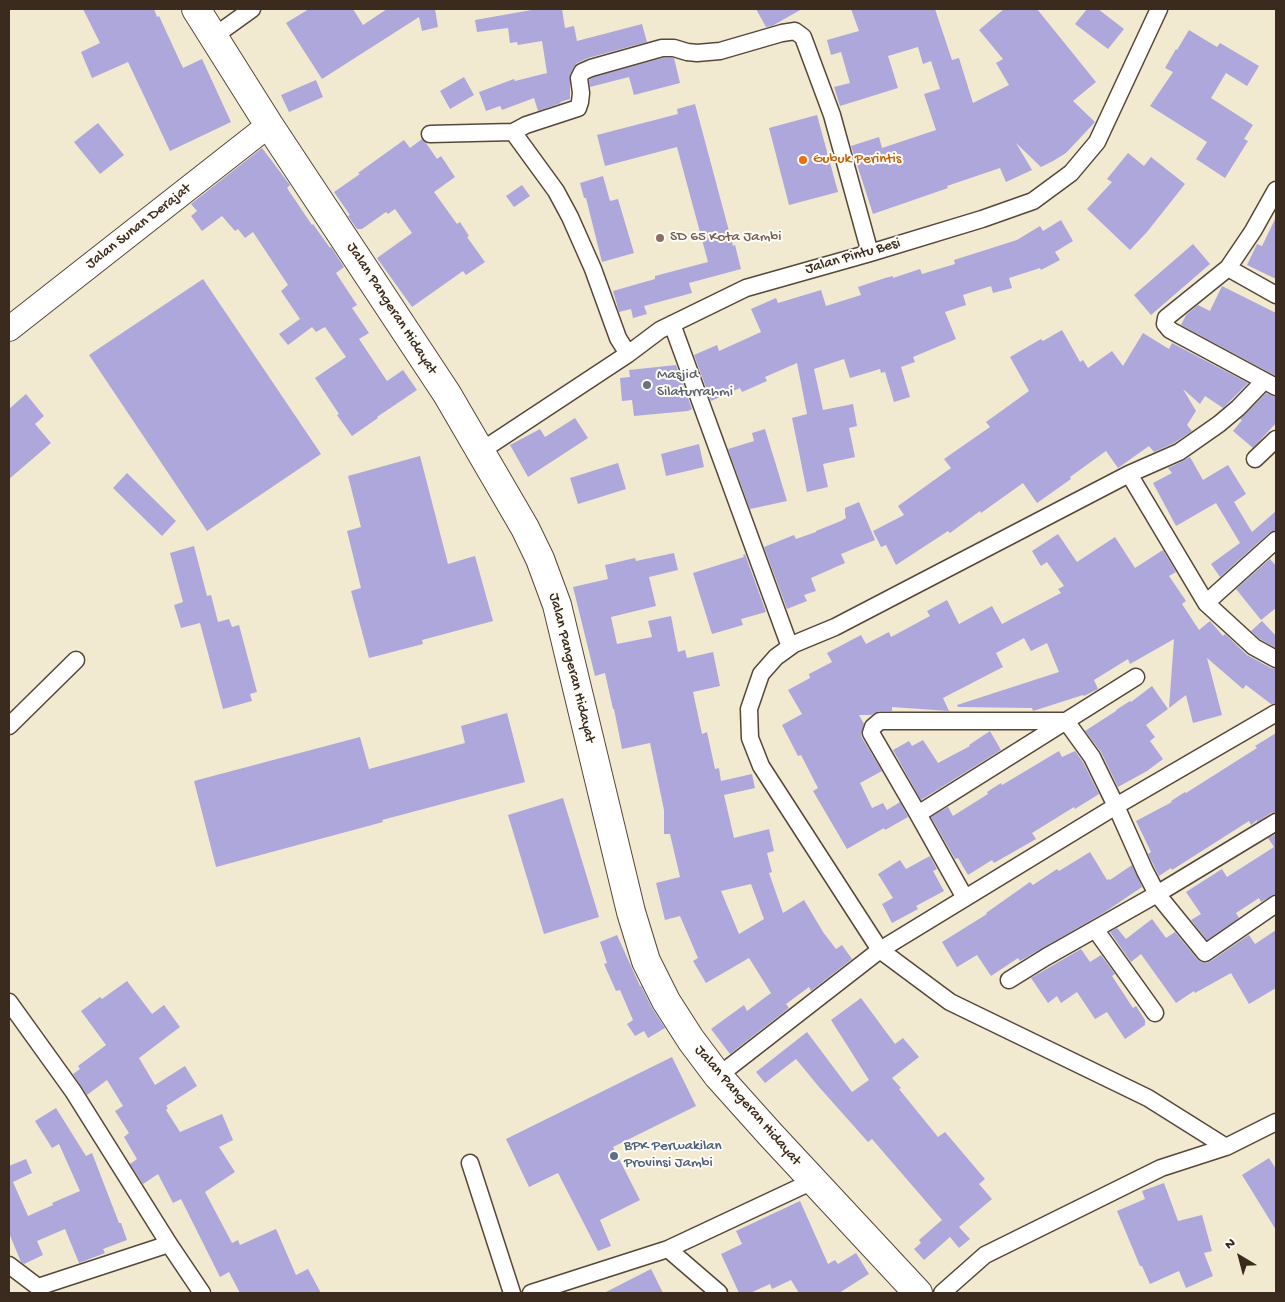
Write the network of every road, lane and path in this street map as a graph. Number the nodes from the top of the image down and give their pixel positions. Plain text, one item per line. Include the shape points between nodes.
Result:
1 (196, 9) edge
2 (252, 9) edge
3 (1158, 9) edge
4 (213, 38) junction
5 (270, 125) junction
6 (512, 132) junction
7 (430, 134) dead end
8 (1276, 192) edge
9 (870, 253) junction
10 (1228, 268) junction
11 (1276, 295) edge
12 (672, 324) junction
13 (9, 329) edge
14 (628, 354) junction
15 (1270, 384) edge
16 (1276, 438) edge
17 (481, 451) junction
18 (1254, 459) dead end
19 (1128, 474) junction
20 (1276, 540) edge
21 (1206, 603) junction
22 (790, 647) junction
23 (1276, 659) edge
24 (76, 660) dead end
25 (1136, 677) dead end
26 (1276, 713) edge
27 (1066, 721) junction
28 (9, 726) edge
29 (1116, 806) junction
30 (918, 814) junction
31 (1276, 822) edge
32 (1157, 894) junction
33 (965, 898) junction
34 (1276, 904) edge
35 (1095, 929) junction
36 (880, 950) junction
37 (1009, 980) dead end
38 (9, 1002) edge
39 (1155, 1013) dead end
40 (718, 1076) junction
41 (1276, 1122) edge
42 (1226, 1147) junction
43 (470, 1163) dead end
44 (813, 1181) junction
45 (169, 1244) junction
46 (668, 1249) junction
47 (9, 1265) edge
48 (40, 1290) edge
49 (202, 1293) edge
50 (512, 1293) edge
51 (531, 1293) edge
52 (719, 1293) edge
53 (918, 1293) edge
54 (942, 1293) edge

1 - 4 highway, Jalan Pangeran Hidayat
2 - 4 street
3 - 9 street, Jalan Pintu Besi via 1097,142 1071,173 1034,201
4 - 5 highway, Jalan Pangeran Hidayat
5 - 13 street, Jalan Sunan Derajat
5 - 17 highway, Jalan Pangeran Hidayat
6 - 7 street
6 - 9 street via 578,108 579,78 582,72 591,68 662,48 697,53 720,51 795,31 803,37 832,115
6 - 14 street via 556,190 593,269 618,338
8 - 10 street
9 - 12 street, Jalan Pintu Besi via 746,288
10 - 11 street
10 - 15 street via 1166,318 1165,324 1170,330
12 - 14 street, Jalan Pintu Besi
12 - 22 street
14 - 17 street, Jalan Pintu Besi
15 - 19 street via 1198,440
16 - 18 street
17 - 40 highway, Jalan Pangeran Hidayat via 525,528 558,605 630,912 646,960 690,1040
19 - 21 street
19 - 22 street
20 - 21 street
21 - 23 street via 1254,647
22 - 36 street via 761,674 750,709 750,738 762,766
24 - 28 street
25 - 27 street
26 - 29 street
27 - 29 street via 1092,757
27 - 30 street
27 - 30 street via 880,721 873,726 871,733
29 - 32 street
29 - 33 street
30 - 33 street
31 - 32 street
32 - 34 street via 1205,953
32 - 35 street
33 - 36 street
35 - 37 street
35 - 39 street
36 - 40 street
36 - 42 street via 950,1002 1148,1098
38 - 45 street via 73,1091
40 - 44 highway, Jalan Pangeran Hidayat
41 - 42 street
42 - 54 street via 1161,1168 985,1255
43 - 50 street
44 - 46 street
44 - 53 highway, Jalan Pangeran Hidayat
45 - 48 street
45 - 49 street
46 - 51 street
46 - 52 street
47 - 48 street

